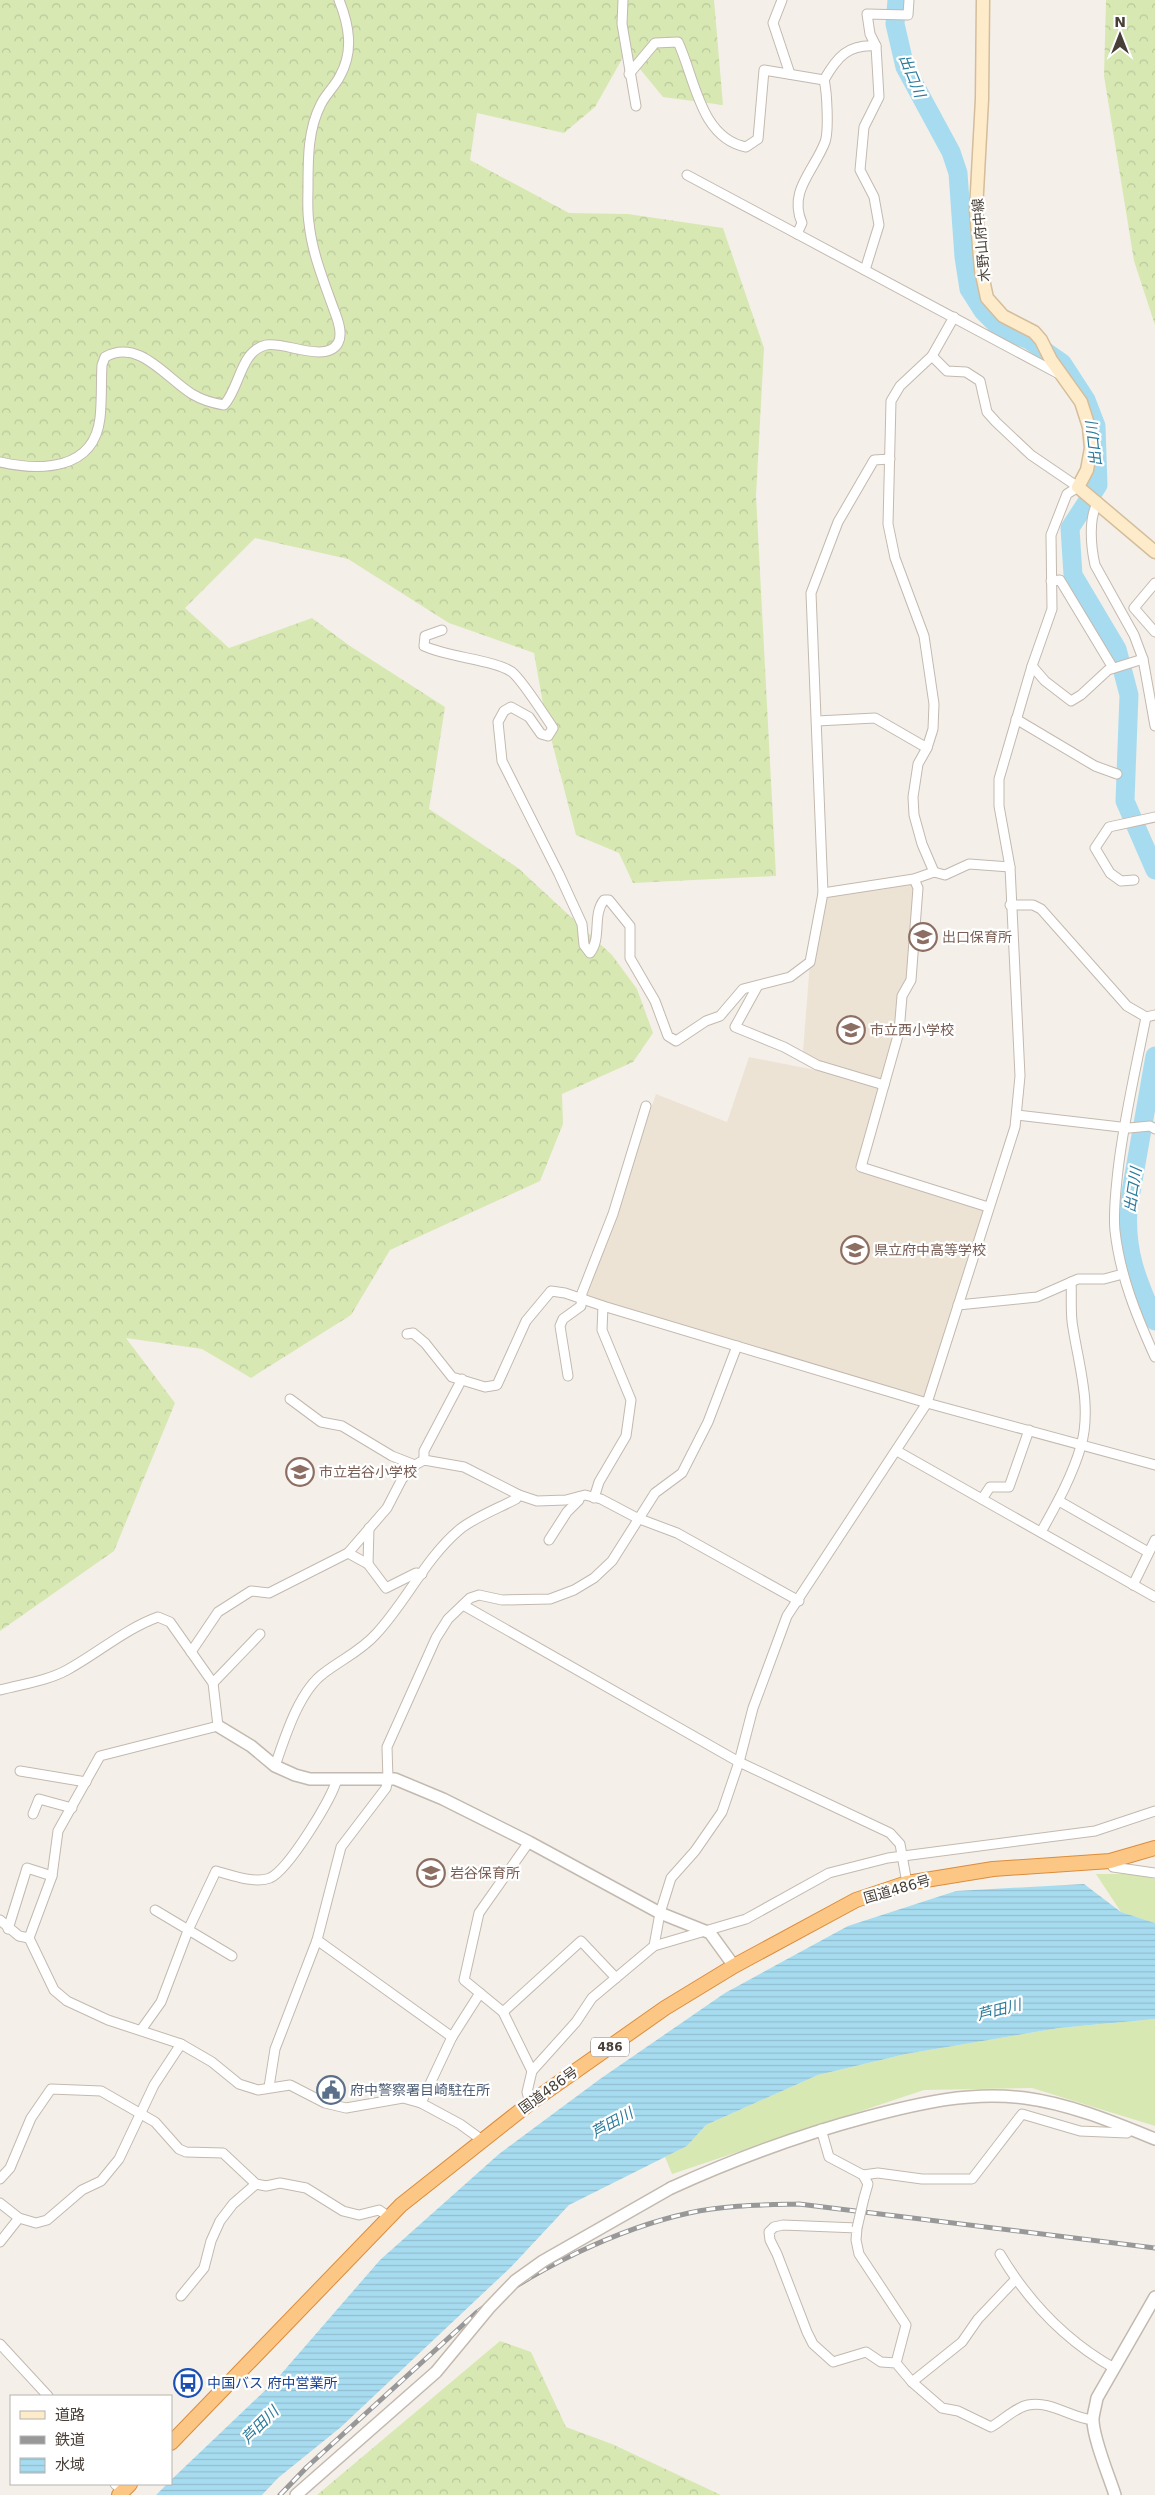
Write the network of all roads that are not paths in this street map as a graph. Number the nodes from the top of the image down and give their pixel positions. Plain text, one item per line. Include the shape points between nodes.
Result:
1 (339, 0) edge
2 (623, 0) edge
3 (782, 0) edge
4 (909, 0) edge
5 (983, 0) edge
6 (876, 46) junction
7 (629, 74) junction
8 (790, 74) junction
9 (824, 80) junction
10 (636, 106) dead end
11 (687, 175) dead end
12 (797, 234) junction
13 (865, 270) junction
14 (954, 317) junction
15 (932, 356) junction
16 (1064, 377) junction
17 (890, 459) junction
18 (0, 462) edge
19 (1080, 488) junction
20 (1098, 502) junction
21 (1155, 552) edge
22 (1051, 581) junction
23 (1155, 583) edge
24 (442, 630) dead end
25 (1155, 632) edge
26 (1143, 659) junction
27 (1032, 666) junction
28 (1113, 668) junction
29 (1016, 719) junction
30 (817, 721) junction
31 (1155, 726) edge
32 (928, 748) junction
33 (1117, 774) dead end
34 (1151, 818) edge
35 (1010, 867) junction
36 (934, 872) junction
37 (914, 879) junction
38 (1134, 880) dead end
39 (823, 893) junction
40 (1010, 905) junction
41 (757, 987) junction
42 (720, 1016) junction
43 (1151, 1016) edge
44 (734, 1027) junction
45 (884, 1084) junction
46 (646, 1106) dead end
47 (1017, 1115) junction
48 (1126, 1128) junction
49 (1153, 1128) edge
50 (988, 1207) junction
51 (1123, 1274) junction
52 (1071, 1282) junction
53 (583, 1300) junction
54 (603, 1306) junction
55 (958, 1306) junction
56 (407, 1334) dead end
57 (737, 1346) junction
58 (1155, 1358) edge
59 (568, 1376) dead end
60 (462, 1379) junction
61 (290, 1399) dead end
62 (927, 1403) junction
63 (1029, 1430) junction
64 (1081, 1444) junction
65 (897, 1451) junction
66 (424, 1460) junction
67 (415, 1465) junction
68 (1155, 1465) edge
69 (518, 1494) junction
70 (579, 1497) junction
71 (594, 1498) junction
72 (982, 1499) junction
73 (1059, 1501) junction
74 (637, 1518) junction
75 (369, 1528) junction
76 (1041, 1532) junction
77 (549, 1540) dead end
78 (1155, 1540) edge
79 (1148, 1552) junction
80 (348, 1553) junction
81 (368, 1564) junction
82 (422, 1574) junction
83 (1133, 1585) junction
84 (1155, 1597) edge
85 (799, 1601) junction
86 (463, 1605) junction
87 (260, 1634) dead end
88 (191, 1652) junction
89 (213, 1683) junction
90 (0, 1690) edge
91 (218, 1726) junction
92 (740, 1762) junction
93 (275, 1766) junction
94 (20, 1771) dead end
95 (337, 1779) junction
96 (388, 1779) junction
97 (86, 1782) junction
98 (72, 1808) junction
99 (1155, 1811) edge
100 (33, 1814) dead end
101 (529, 1842) junction
102 (1155, 1848) edge
103 (904, 1857) junction
104 (1110, 1861) junction
105 (1155, 1873) edge
106 (52, 1876) junction
107 (907, 1883) junction
108 (156, 1910) dead end
109 (660, 1913) junction
110 (0, 1920) edge
111 (8, 1928) junction
112 (189, 1928) junction
113 (704, 1930) junction
114 (29, 1938) junction
115 (317, 1940) junction
116 (654, 1946) junction
117 (232, 1956) dead end
118 (734, 1966) junction
119 (616, 1978) junction
120 (480, 1993) junction
121 (503, 2012) junction
122 (141, 2030) junction
123 (452, 2037) junction
124 (181, 2044) junction
125 (532, 2070) junction
126 (269, 2087) junction
127 (421, 2103) junction
128 (530, 2103) junction
129 (140, 2115) junction
130 (1130, 2129) junction
131 (821, 2130) junction
132 (1155, 2139) edge
133 (482, 2140) junction
134 (863, 2176) junction
135 (0, 2179) edge
136 (256, 2184) junction
137 (0, 2203) edge
138 (390, 2217) junction
139 (19, 2218) junction
140 (857, 2228) junction
141 (0, 2242) edge
142 (1000, 2254) dead end
143 (1015, 2280) junction
144 (181, 2296) dead end
145 (1155, 2297) edge
146 (0, 2344) edge
147 (896, 2362) junction
148 (1114, 2368) junction
149 (912, 2382) junction
150 (47, 2395) edge
151 (1093, 2420) junction
152 (172, 2442) edge
153 (296, 2495) edge
154 (1115, 2495) edge

1 - 18 street via 349,30 349,52 340,77 321,104 313,124 308,154 308,223 315,256 339,324 339,342 326,351 309,352 268,345 258,348 247,359 232,396 224,405 211,403 191,393 146,358 112,352 105,356 102,365 100,420 93,441 84,452 68,462 47,467
2 - 7 street via 622,24
3 - 8 street via 773,22
4 - 6 street via 908,15 867,14 870,34
5 - 16 main road, 木野山府中線 via 976,210 987,298 1002,316 1034,332
6 - 9 street via 866,45 838,57
6 - 13 street via 879,98 864,128 860,170 874,197 879,225
7 - 8 street via 655,42 678,42 708,120 727,141 746,147 758,138 764,70
7 - 10 street
8 - 9 street
9 - 12 street via 826,139 796,198 802,223
11 - 12 street
12 - 13 street
13 - 14 street
14 - 15 street
14 - 16 street
15 - 17 street via 900,386 892,402
15 - 19 street via 948,372 966,372 980,381 987,412 996,422 1031,455
16 - 19 main road, 木野山府中線 via 1081,402 1089,427 1091,448
17 - 30 street via 874,460 838,522 811,594
17 - 32 street via 888,524 893,549 924,636 930,667 934,704
19 - 20 main road
19 - 22 street via 1067,494 1051,535
20 - 21 main road
20 - 26 street via 1093,510 1092,553 1095,565 1134,635
22 - 27 street via 1052,609
22 - 28 street via 1060,580
23 - 25 street via 1134,608
24 - 42 street via 425,636 424,646 513,673 553,728 548,736 542,734 529,717 511,707 504,711 498,722 502,761 582,924 584,945 590,952 595,947 599,906 608,900 630,926 630,958 655,1001 668,1036 676,1041 706,1021
26 - 28 street
26 - 31 street
27 - 28 street via 1071,701
27 - 29 street
29 - 33 street via 1095,766
29 - 35 street via 999,779 999,806
30 - 32 street via 875,718
30 - 39 street
32 - 36 street via 918,764 913,797 922,844
34 - 38 street via 1109,826 1095,848 1110,873 1121,881
35 - 36 street via 969,864 945,875
35 - 40 street
36 - 37 street
37 - 39 street
37 - 45 street via 918,888 911,980 902,996 899,1032
39 - 41 street via 810,962 790,977
40 - 43 street via 1033,905 1041,909 1127,1006
40 - 47 street via 1020,1076
41 - 42 street via 743,989
41 - 44 street
42 - 44 street
43 - 48 street
44 - 45 street via 784,1047 817,1065
45 - 50 street via 861,1167
46 - 53 street via 613,1214 582,1293
47 - 48 street
47 - 50 street
48 - 49 street
48 - 51 street via 1115,1198 1115,1230
50 - 55 street
51 - 52 street
51 - 58 street
52 - 55 street via 1037,1297
52 - 64 street via 1072,1327 1084,1395
53 - 54 street
53 - 59 street via 581,1306 562,1319 560,1326
53 - 60 street via 551,1291 526,1321 497,1385 485,1387
54 - 57 street
54 - 71 street via 602,1330 631,1400 626,1436 599,1482
55 - 62 street
56 - 60 street via 412,1333 425,1343 452,1377
57 - 62 street
57 - 74 street via 708,1422 682,1473 655,1493
60 - 66 street via 424,1451
61 - 67 street via 321,1422 342,1426 392,1456
62 - 63 street
62 - 65 street
63 - 64 street
63 - 72 street via 1009,1488 990,1487
64 - 68 street
64 - 73 street
65 - 72 street
65 - 85 street
66 - 67 street
66 - 69 street via 464,1467
67 - 75 street via 402,1479 387,1508
69 - 70 street via 537,1501
69 - 82 street via 516,1499 460,1529
70 - 71 street
70 - 77 street
71 - 74 street
72 - 76 street
73 - 76 street
73 - 79 street
74 - 85 street via 677,1533
74 - 86 street via 612,1561 594,1578 574,1590 550,1599 521,1601 479,1595
75 - 80 street
75 - 81 street
76 - 83 street
78 - 79 street
79 - 83 street
80 - 81 street
80 - 88 street via 269,1593 251,1591 242,1596 218,1612
81 - 82 street via 386,1588
82 - 93 street via 376,1634 357,1652 323,1674 308,1692 290,1725
83 - 84 street
85 - 92 street via 783,1625 753,1708
86 - 92 street
86 - 96 street via 448,1619 436,1638 393,1732 387,1747
87 - 89 street
88 - 89 street
88 - 90 street via 170,1622 158,1617 137,1625 66,1671
89 - 91 street
91 - 93 street via 251,1746
91 - 97 street via 100,1756
92 - 103 street via 890,1832 900,1844
92 - 109 street via 722,1812 671,1878
93 - 95 street via 310,1779
94 - 97 street
95 - 96 street
95 - 112 street via 334,1790 302,1845 272,1877 263,1879 216,1871
96 - 101 street via 443,1799
96 - 115 street via 386,1788 341,1847
97 - 98 street
98 - 100 street via 39,1799
98 - 106 street via 58,1831
99 - 103 street via 1094,1831
101 - 109 street
101 - 120 street via 479,1913 464,1980
102 - 104 highway, 国道486号 / 486
103 - 107 street
103 - 113 street via 829,1873 746,1919
104 - 105 street via 1113,1867
104 - 107 highway, 国道486号 / 486 via 993,1869
106 - 111 street via 27,1868
106 - 114 street
107 - 118 highway, 国道486号 / 486 via 856,1900
108 - 112 street
109 - 113 street
109 - 116 street
110 - 111 street
111 - 114 street
112 - 117 street
112 - 122 street via 161,2002
113 - 116 street
113 - 118 street via 710,1933
114 - 122 street via 54,1990 67,2001 108,2020
115 - 123 street
115 - 126 street via 275,2049
116 - 119 street
118 - 128 highway, 国道486号 / 486 via 665,2008
119 - 121 street via 581,1941
119 - 125 street via 592,1998 576,2022
120 - 121 street
120 - 123 street
121 - 125 street
122 - 124 street
123 - 127 street
124 - 126 street via 212,2062 239,2084 258,2090
124 - 129 street via 154,2084
125 - 128 street via 527,2092
126 - 127 street via 290,2085 326,2103 346,2108 387,2099 403,2098
127 - 133 street
128 - 133 highway, 国道486号 / 486
129 - 135 street via 101,2091 51,2089 31,2118 10,2168
129 - 136 street via 155,2122 186,2152 223,2153
129 - 139 street via 119,2159 101,2180 82,2190 47,2220 36,2223
130 - 131 street via 1074,2108 1024,2098 978,2096 925,2101
130 - 132 street
130 - 134 street via 1127,2133 1080,2131 1022,2114 972,2179 922,2179 878,2173
131 - 134 street via 829,2157
131 - 153 street, bridge via 761,2150 671,2188 543,2261 516,2281 489,2308 436,2372
133 - 138 highway, 国道486号 / 486
134 - 140 street, bridge via 868,2184
136 - 138 street via 280,2183 306,2188 343,2212 359,2216 379,2210
136 - 144 street via 233,2204 220,2222 204,2268
137 - 139 street
138 - 152 highway, 国道486号 / 486
139 - 141 street
140 - 147 street via 859,2254 906,2325
140 - 147 street via 783,2225 769,2232 813,2344 833,2362 866,2352 881,2362
142 - 143 street
143 - 148 street via 1053,2324 1088,2354
143 - 149 street via 978,2319 962,2342
145 - 148 street
146 - 150 street
147 - 149 street
148 - 151 street via 1097,2398
149 - 151 street via 942,2408 958,2411 991,2427 1029,2405 1052,2407 1070,2416
151 - 154 street

